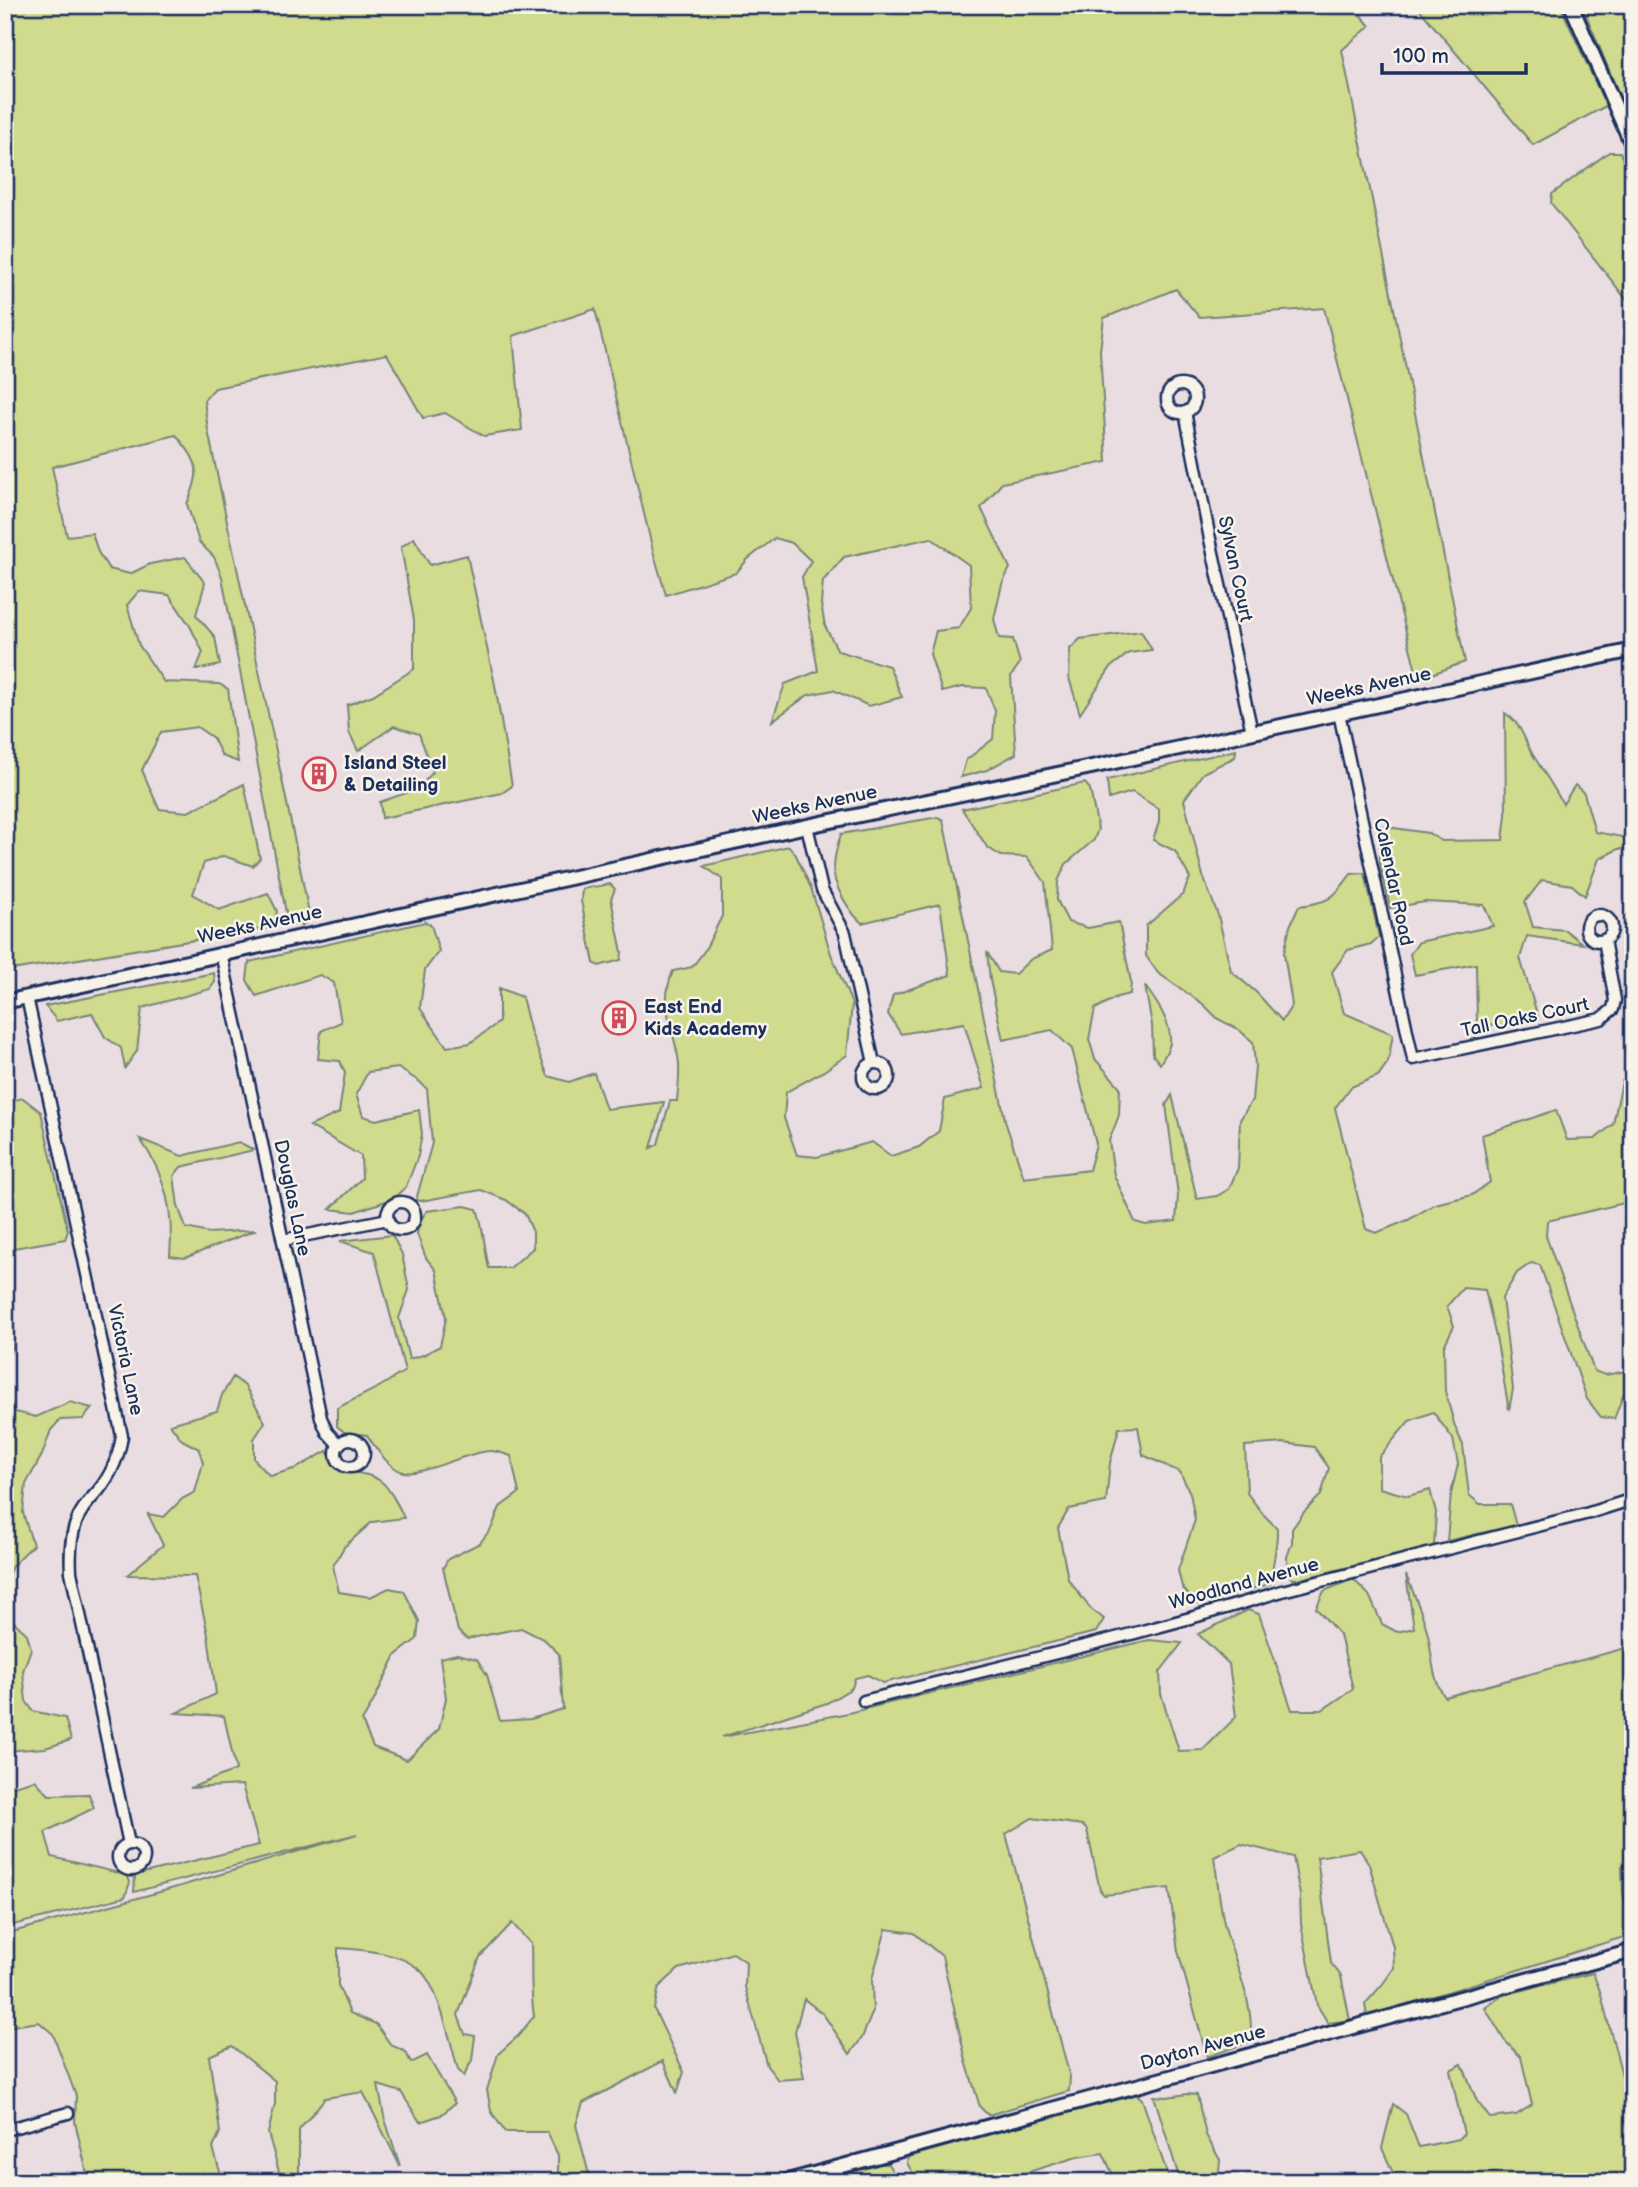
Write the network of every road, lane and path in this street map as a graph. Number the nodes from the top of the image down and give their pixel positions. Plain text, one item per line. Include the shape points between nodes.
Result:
1 (1571, 5) edge
2 (1633, 147) edge
3 (1185, 412) dead end
4 (1633, 649) edge
5 (1339, 713) junction
6 (1252, 732) junction
7 (807, 826) junction
8 (1604, 940) dead end
9 (221, 953) junction
10 (27, 997) junction
11 (5, 1002) edge
12 (1413, 1059) joint
13 (874, 1063) dead end
14 (388, 1219) dead end
15 (283, 1240) junction
16 (339, 1444) dead end
17 (1633, 1499) edge
18 (864, 1701) dead end
19 (129, 1844) dead end
20 (1633, 1951) edge
21 (68, 2113) dead end
22 (5, 2130) edge
23 (784, 2182) edge

1 - 2 street
3 - 6 street, Sylvan Court
4 - 5 street, Weeks Avenue
5 - 6 street, Weeks Avenue
5 - 12 street, Calendar Road
6 - 7 street, Weeks Avenue
7 - 9 street, Weeks Avenue
7 - 13 street via 822,890 845,933
8 - 12 street, Tall Oaks Court via 1615,1000 1613,1009 1601,1019
9 - 10 street, Weeks Avenue
9 - 15 street, Douglas Lane
10 - 11 street, Weeks Avenue
10 - 19 street, Victoria Lane via 122,1436 107,1478 75,1523 69,1548
14 - 15 street
15 - 16 street, Douglas Lane via 321,1418
17 - 18 street, Woodland Avenue
20 - 23 street, Dayton Avenue
21 - 22 street

